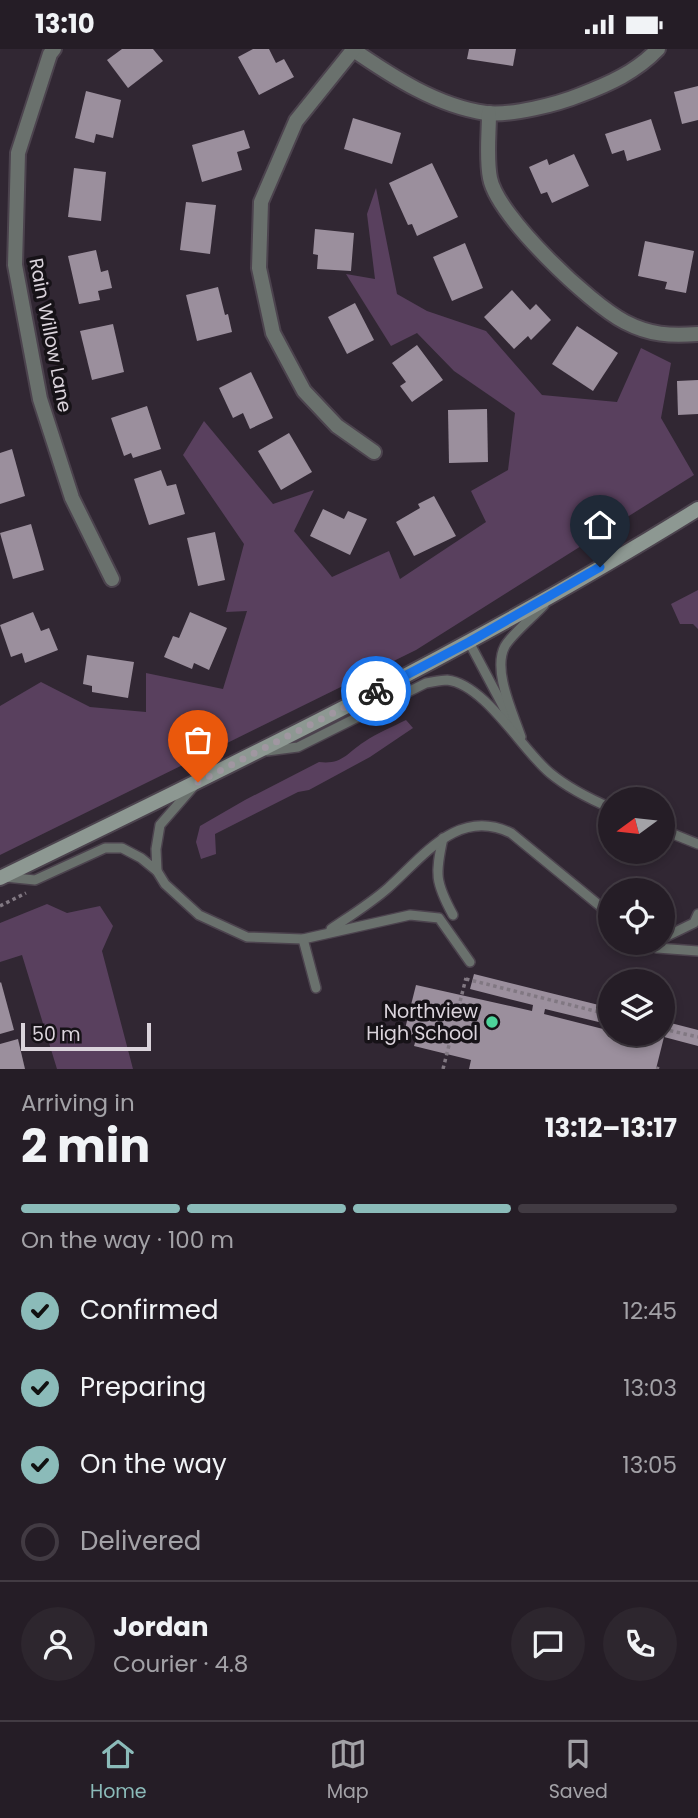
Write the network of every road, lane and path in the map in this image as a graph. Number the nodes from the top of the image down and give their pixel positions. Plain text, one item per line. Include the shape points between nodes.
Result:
1 (54, 49) edge
2 (353, 49) edge
3 (658, 49) edge
4 (489, 113) junction
5 (698, 334) edge
6 (374, 452) dead end
7 (698, 509) edge
8 (112, 579) dead end
9 (555, 593) junction
10 (469, 642) junction
11 (523, 742) junction
12 (258, 752) junction
13 (198, 782) junction
14 (598, 802) edge
15 (676, 835) edge
16 (443, 838) junction
17 (698, 844) edge
18 (157, 871) junction
19 (2, 878) edge
20 (598, 904) edge
21 (698, 914) edge
22 (453, 915) dead end
23 (327, 932) junction
24 (675, 932) edge
25 (303, 939) junction
26 (675, 949) edge
27 (698, 951) edge
28 (470, 962) joint
29 (466, 979) junction
30 (316, 988) dead end
31 (598, 1012) edge
32 (675, 1031) edge
33 (698, 1037) edge
34 (443, 1069) edge

1 - 8 street, Rain Willow Lane via 18,153 15,265 40,399 72,498
2 - 4 street via 411,87 447,103
2 - 6 street via 296,121 261,202 259,268 273,333 303,391 337,426
3 - 4 street via 613,83 553,106
4 - 5 street via 490,180 512,220 571,282 624,322 664,336
7 - 9 main road
9 - 10 main road
9 - 11 lane via 505,646 502,657 500,670
10 - 11 lane
10 - 12 main road
11 - 12 lane via 493,709 446,680 426,683 298,747
11 - 14 lane via 549,772
12 - 13 main road
13 - 18 lane via 160,825
13 - 19 main road
15 - 17 lane
16 - 20 lane via 464,828 494,825 512,833
16 - 22 lane via 439,889
16 - 23 lane via 387,889
18 - 19 lane via 122,848 105,848 35,880
18 - 25 lane via 199,915 247,937
21 - 24 lane via 694,923
23 - 25 lane
23 - 28 lane via 410,915 439,918
25 - 30 lane
26 - 27 lane
28 - 29 path
29 - 31 path
29 - 34 path
32 - 33 path

